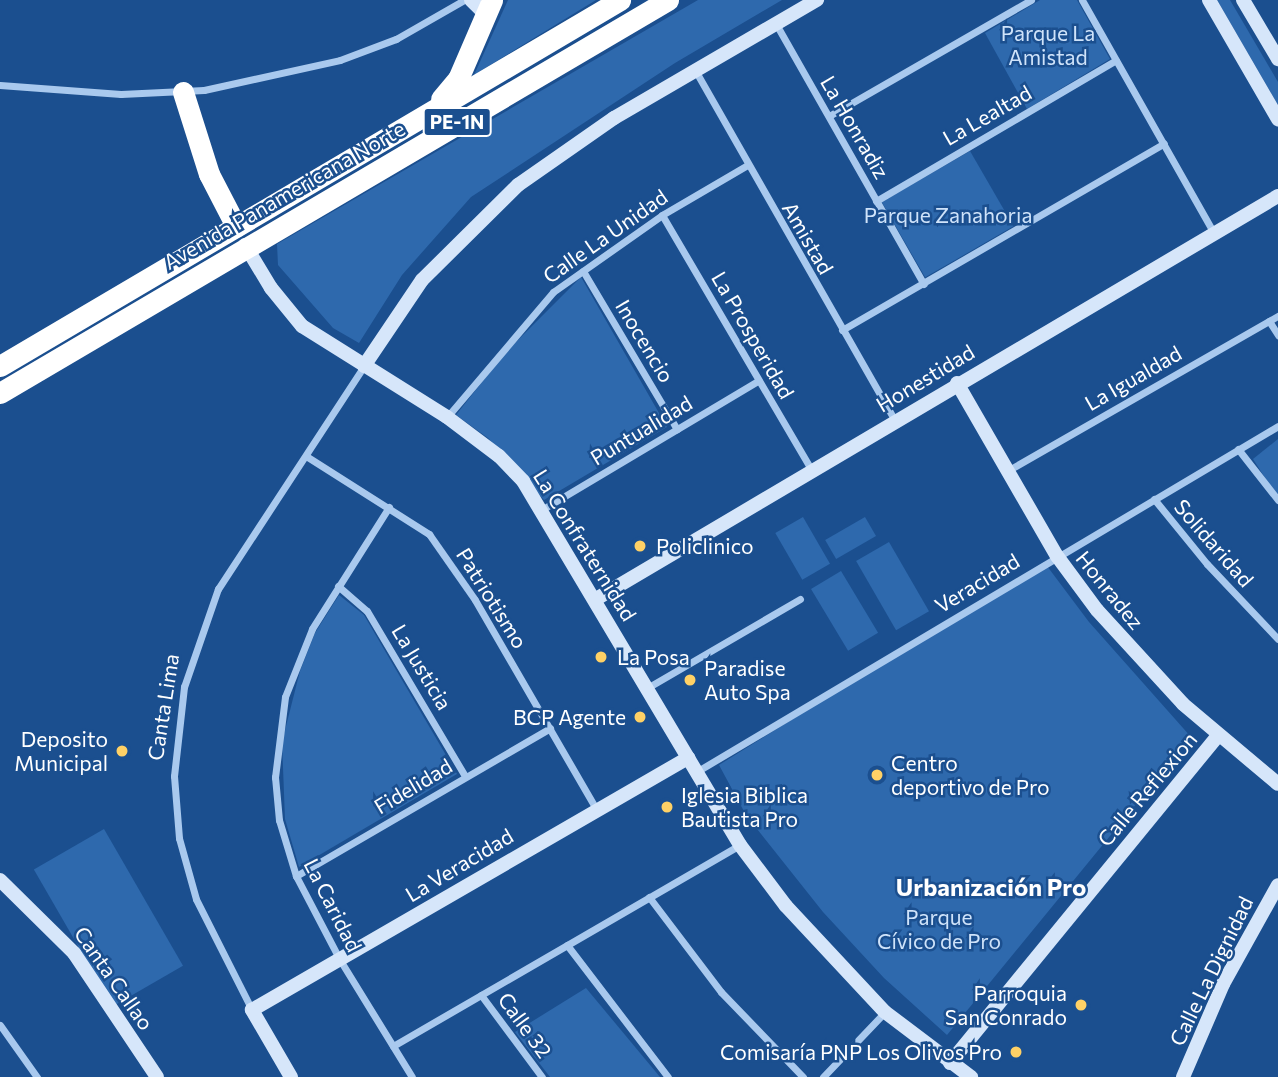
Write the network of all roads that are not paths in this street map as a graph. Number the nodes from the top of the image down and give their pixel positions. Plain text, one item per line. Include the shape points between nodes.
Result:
1 (464, 0) edge
2 (620, 0) edge
3 (668, 0) edge
4 (817, 0) edge
5 (1031, 0) edge
6 (1082, 0) edge
7 (1209, 0) edge
8 (1243, 0) edge
9 (483, 5) edge
10 (776, 24) junction
11 (1278, 59) edge
12 (1116, 60) junction
13 (695, 71) junction
14 (0, 85) edge
15 (183, 92) junction
16 (431, 112) junction
17 (829, 116) junction
18 (1278, 119) edge
19 (1164, 143) junction
20 (746, 166) junction
21 (1278, 196) edge
22 (876, 201) junction
23 (662, 215) junction
24 (1214, 233) junction
25 (241, 235) junction
26 (583, 271) junction
27 (924, 284) junction
28 (1278, 316) edge
29 (1269, 321) junction
30 (842, 330) junction
31 (1278, 335) edge
32 (2, 364) edge
33 (364, 366) junction
34 (758, 380) junction
35 (957, 383) junction
36 (0, 393) edge
37 (447, 417) junction
38 (895, 421) junction
39 (1278, 426) edge
40 (677, 429) junction
41 (1238, 449) junction
42 (306, 456) junction
43 (1006, 471) junction
44 (813, 472) junction
45 (1154, 499) junction
46 (1278, 500) edge
47 (389, 507) junction
48 (543, 509) junction
49 (1057, 556) junction
50 (338, 586) junction
51 (800, 599) dead end
52 (596, 600) junction
53 (1278, 639) edge
54 (646, 689) junction
55 (550, 728) junction
56 (1217, 737) junction
57 (688, 758) junction
58 (696, 772) junction
59 (465, 776) junction
60 (1278, 784) edge
61 (596, 809) junction
62 (740, 845) junction
63 (296, 876) junction
64 (0, 880) edge
65 (1278, 884) edge
66 (649, 897) junction
67 (1272, 907) edge
68 (567, 945) junction
69 (340, 960) junction
70 (481, 995) junction
71 (253, 1010) junction
72 (884, 1012) junction
73 (0, 1025) edge
74 (393, 1046) junction
75 (950, 1063) junction
76 (37, 1077) edge
77 (157, 1077) edge
78 (291, 1077) edge
79 (412, 1077) edge
80 (542, 1077) edge
81 (668, 1077) edge
82 (803, 1077) edge
83 (823, 1077) edge
84 (971, 1077) edge
85 (1183, 1077) edge

1 - 15 street via 396,38 340,60
2 - 16 highway, Avenida Panamericana Norte / PE-1N
3 - 25 highway, Avenida Panamericana Norte / PE-1N
4 - 10 street
5 - 17 street
6 - 12 street
7 - 18 street
8 - 11 street
9 - 16 highway via 457,79
10 - 13 street
10 - 17 street, La Honradiz
12 - 19 street
12 - 22 street, La Lealtad
13 - 20 street, Amistad
13 - 33 street via 572,144 517,185 422,280
14 - 15 street via 68,92
15 - 25 highway via 209,174
16 - 25 highway, Avenida Panamericana Norte / PE-1N
17 - 22 street, La Honradiz
19 - 24 street
19 - 27 street
20 - 23 street, Calle La Unidad
20 - 30 street, Amistad
21 - 24 street, Honestidad
22 - 27 street, La Honradiz
23 - 26 street, Calle La Unidad
23 - 34 street, La Prosperidad
24 - 35 street, Honestidad
25 - 32 highway, Avenida Panamericana Norte / PE-1N
25 - 33 street, La Confraternidad via 271,289 302,326
25 - 36 highway, Avenida Panamericana Norte / PE-1N
26 - 37 street, Calle La Unidad via 553,292
26 - 40 street, Inocencio
27 - 30 street
28 - 29 street, La Igualdad
29 - 31 street
29 - 43 street, La Igualdad
30 - 38 street, Amistad
33 - 37 street, La Confraternidad
33 - 42 street, Canta Lima
34 - 40 street, Puntualidad
34 - 44 street, La Prosperidad
35 - 38 street, Honestidad
35 - 43 street, Honradez
37 - 48 street, La Confraternidad via 499,456
38 - 44 street, Honestidad
39 - 41 street, Veracidad
40 - 48 street, Puntualidad
41 - 45 street, Veracidad
41 - 46 street
42 - 47 street, Patriotismo
42 - 71 street, Canta Lima via 214,599 189,665 176,740 177,825 189,875 215,943
43 - 49 street, Honradez
44 - 52 street, Honestidad
45 - 49 street, Veracidad
45 - 53 street, Solidaridad
47 - 50 street, La Caridad
47 - 55 street, Patriotismo via 429,534 450,560
48 - 52 street, La Confraternidad
49 - 56 street, Honradez via 1158,681
49 - 58 street, Veracidad
50 - 59 street, La Justicia via 367,611
50 - 63 street, La Caridad via 297,665 277,740 279,820
51 - 54 street
52 - 54 street, La Confraternidad
54 - 57 street, La Confraternidad
55 - 59 street, Fidelidad
55 - 61 street, Patriotismo
56 - 60 street, Honradez
56 - 75 street, Calle Reflexion
57 - 58 street, La Confraternidad
57 - 61 street, La Veracidad
58 - 62 street, La Confraternidad
59 - 63 street, Fidelidad
61 - 69 street, La Veracidad
62 - 66 street
62 - 72 street, La Confraternidad via 786,906
63 - 69 street, La Caridad
64 - 77 street, Canta Callao via 74,953
65 - 67 street, Calle La Dignidad
66 - 68 street
66 - 82 street via 721,992
67 - 85 street, Calle La Dignidad via 1223,984
68 - 70 street
68 - 81 street
69 - 71 street, La Veracidad
69 - 74 street, La Caridad
70 - 74 street
70 - 80 street, Calle 32
71 - 78 street, Canta Lima
72 - 75 street, La Confraternidad
72 - 83 street
73 - 76 street
74 - 79 street, La Caridad
75 - 84 street, La Confraternidad

